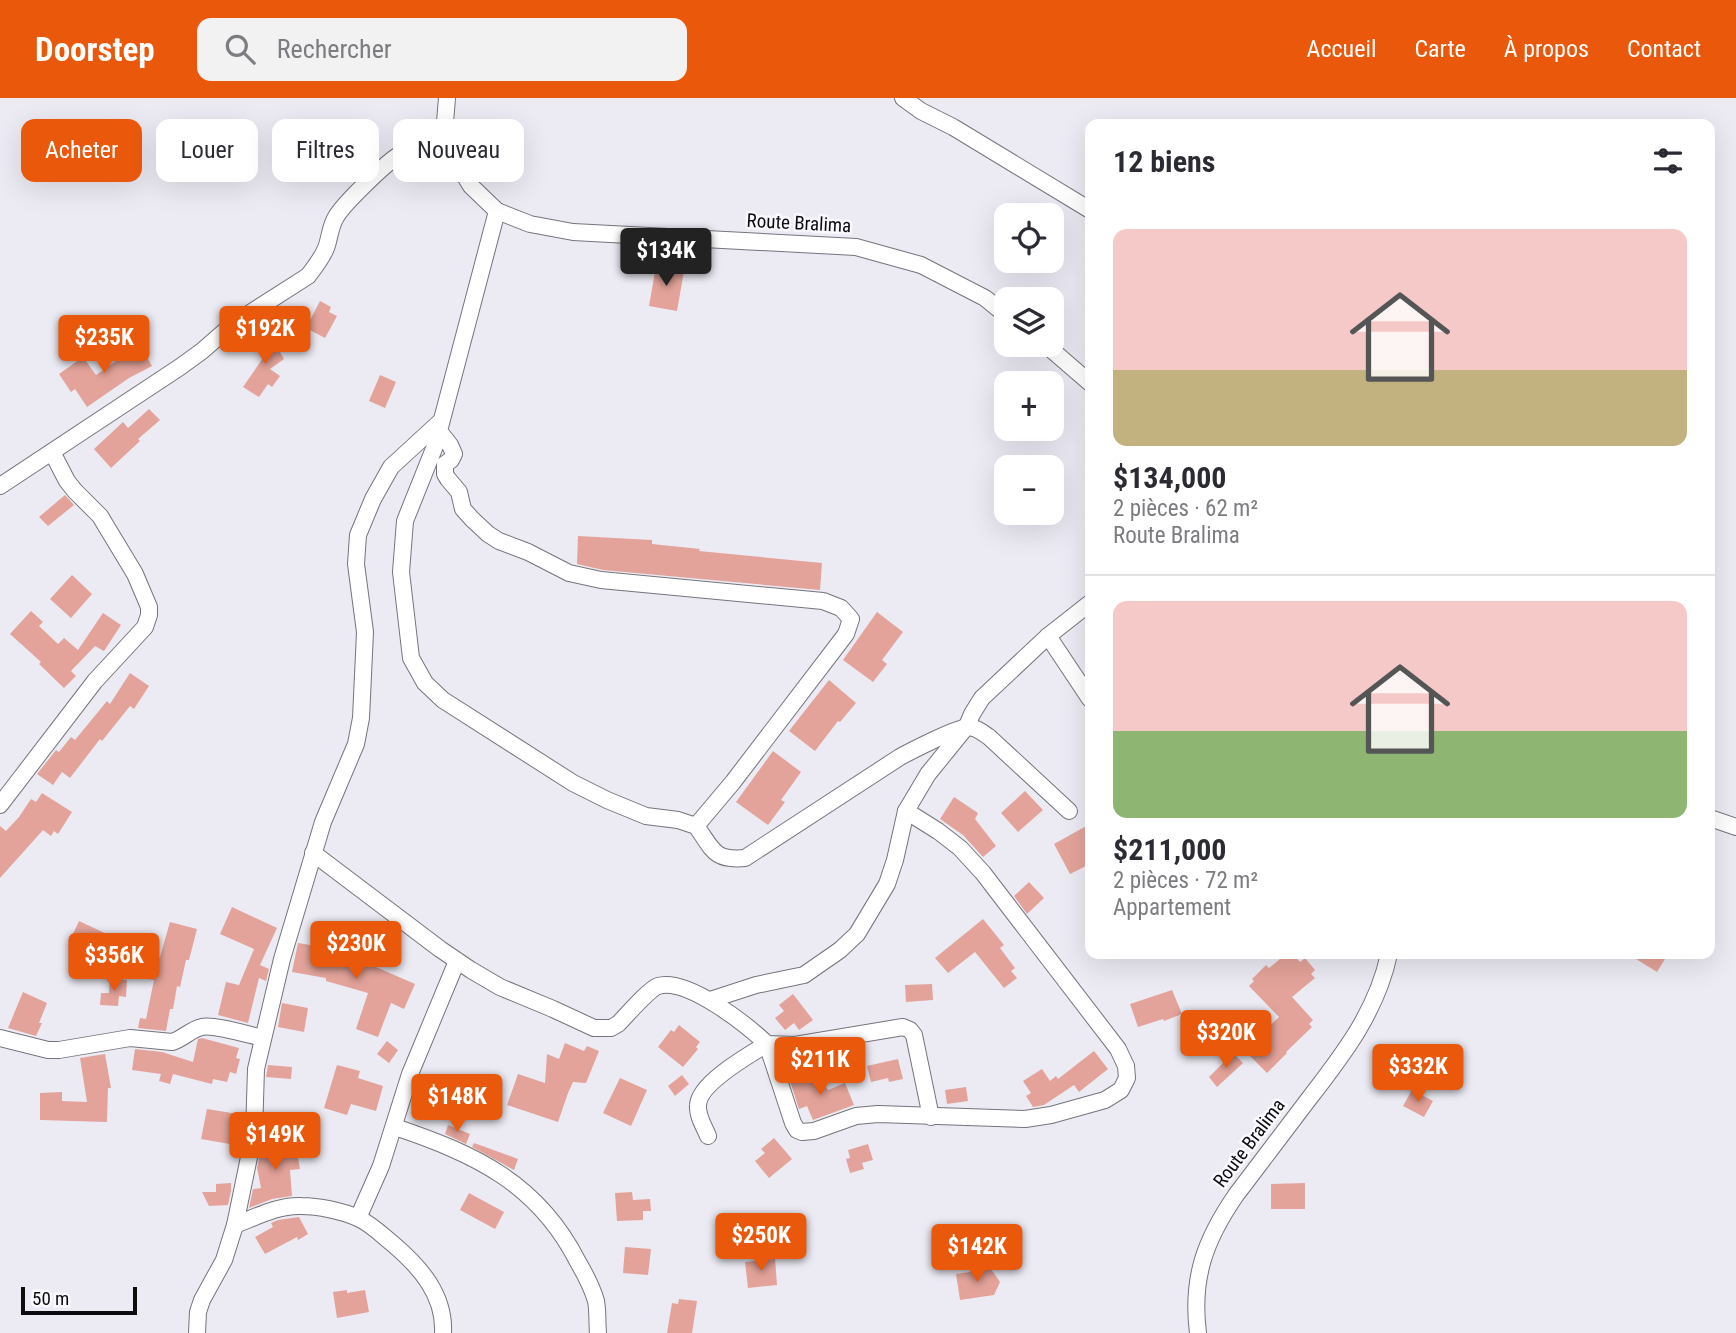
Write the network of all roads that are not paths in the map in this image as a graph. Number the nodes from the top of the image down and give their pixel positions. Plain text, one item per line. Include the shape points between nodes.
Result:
1 (447, 98) edge
2 (903, 98) edge
3 (445, 119) edge
4 (393, 158) edge
5 (469, 182) edge
6 (1085, 207) edge
7 (497, 211) junction
8 (994, 305) edge
9 (1060, 357) edge
10 (1085, 379) edge
11 (440, 426) junction
12 (52, 452) junction
13 (0, 486) edge
14 (1085, 607) edge
15 (1048, 636) junction
16 (1085, 692) edge
17 (967, 726) junction
18 (0, 805) edge
19 (906, 811) junction
20 (1069, 811) dead end
21 (1715, 820) edge
22 (696, 826) junction
23 (1736, 827) edge
24 (313, 853) junction
25 (1388, 959) edge
26 (457, 961) junction
27 (710, 1000) junction
28 (0, 1038) edge
29 (262, 1038) junction
30 (767, 1044) junction
31 (931, 1117) junction
32 (395, 1126) junction
33 (708, 1136) dead end
34 (358, 1219) junction
35 (235, 1225) junction
36 (197, 1333) edge
37 (443, 1333) edge
38 (598, 1333) edge
39 (1198, 1333) edge

1 - 3 street, Route Bralima
2 - 6 street
4 - 12 street via 335,218 326,249 308,276
5 - 7 street, Route Bralima
7 - 8 street, Route Bralima via 530,224 573,232 856,247 921,265
7 - 11 street
9 - 10 street
11 - 22 street via 405,521 401,572 411,659 425,683 443,700 573,783 646,816
11 - 22 street via 454,454 445,464 445,474 459,492 467,514 499,541 569,573 823,601 841,608 851,619 846,634
11 - 24 street via 391,467 358,535 356,564 365,632 361,718 356,744
12 - 13 street
12 - 18 street via 67,481 100,516 135,574 149,615 145,628 95,681
14 - 15 street
15 - 16 street
15 - 17 street via 982,698
17 - 19 street via 933,767
17 - 20 street via 989,737
17 - 22 street via 900,757 745,858 719,856
19 - 27 street via 887,884 857,934 804,975
19 - 31 street via 960,848 983,873 1110,1038 1126,1066 1127,1078 1121,1090 1105,1100 1051,1115 1025,1119
21 - 23 street
24 - 26 street
24 - 29 street
25 - 39 street, Route Bralima via 1377,994 1345,1052 1236,1195 1210,1238 1198,1276
26 - 27 street via 500,987 594,1028 618,1024 661,986 681,988
26 - 32 street via 410,1074
27 - 30 street
28 - 29 street via 59,1050 130,1038 172,1042 207,1026
29 - 35 street via 254,1133
30 - 31 street via 797,1130 814,1131 856,1116
30 - 31 street via 795,1045 903,1027 910,1030
30 - 33 street via 702,1092 698,1113
32 - 34 street
32 - 38 street via 456,1150 505,1177 548,1215 589,1282
34 - 35 street via 288,1206
34 - 37 street via 422,1273 440,1303
35 - 36 street via 224,1260 202,1300

